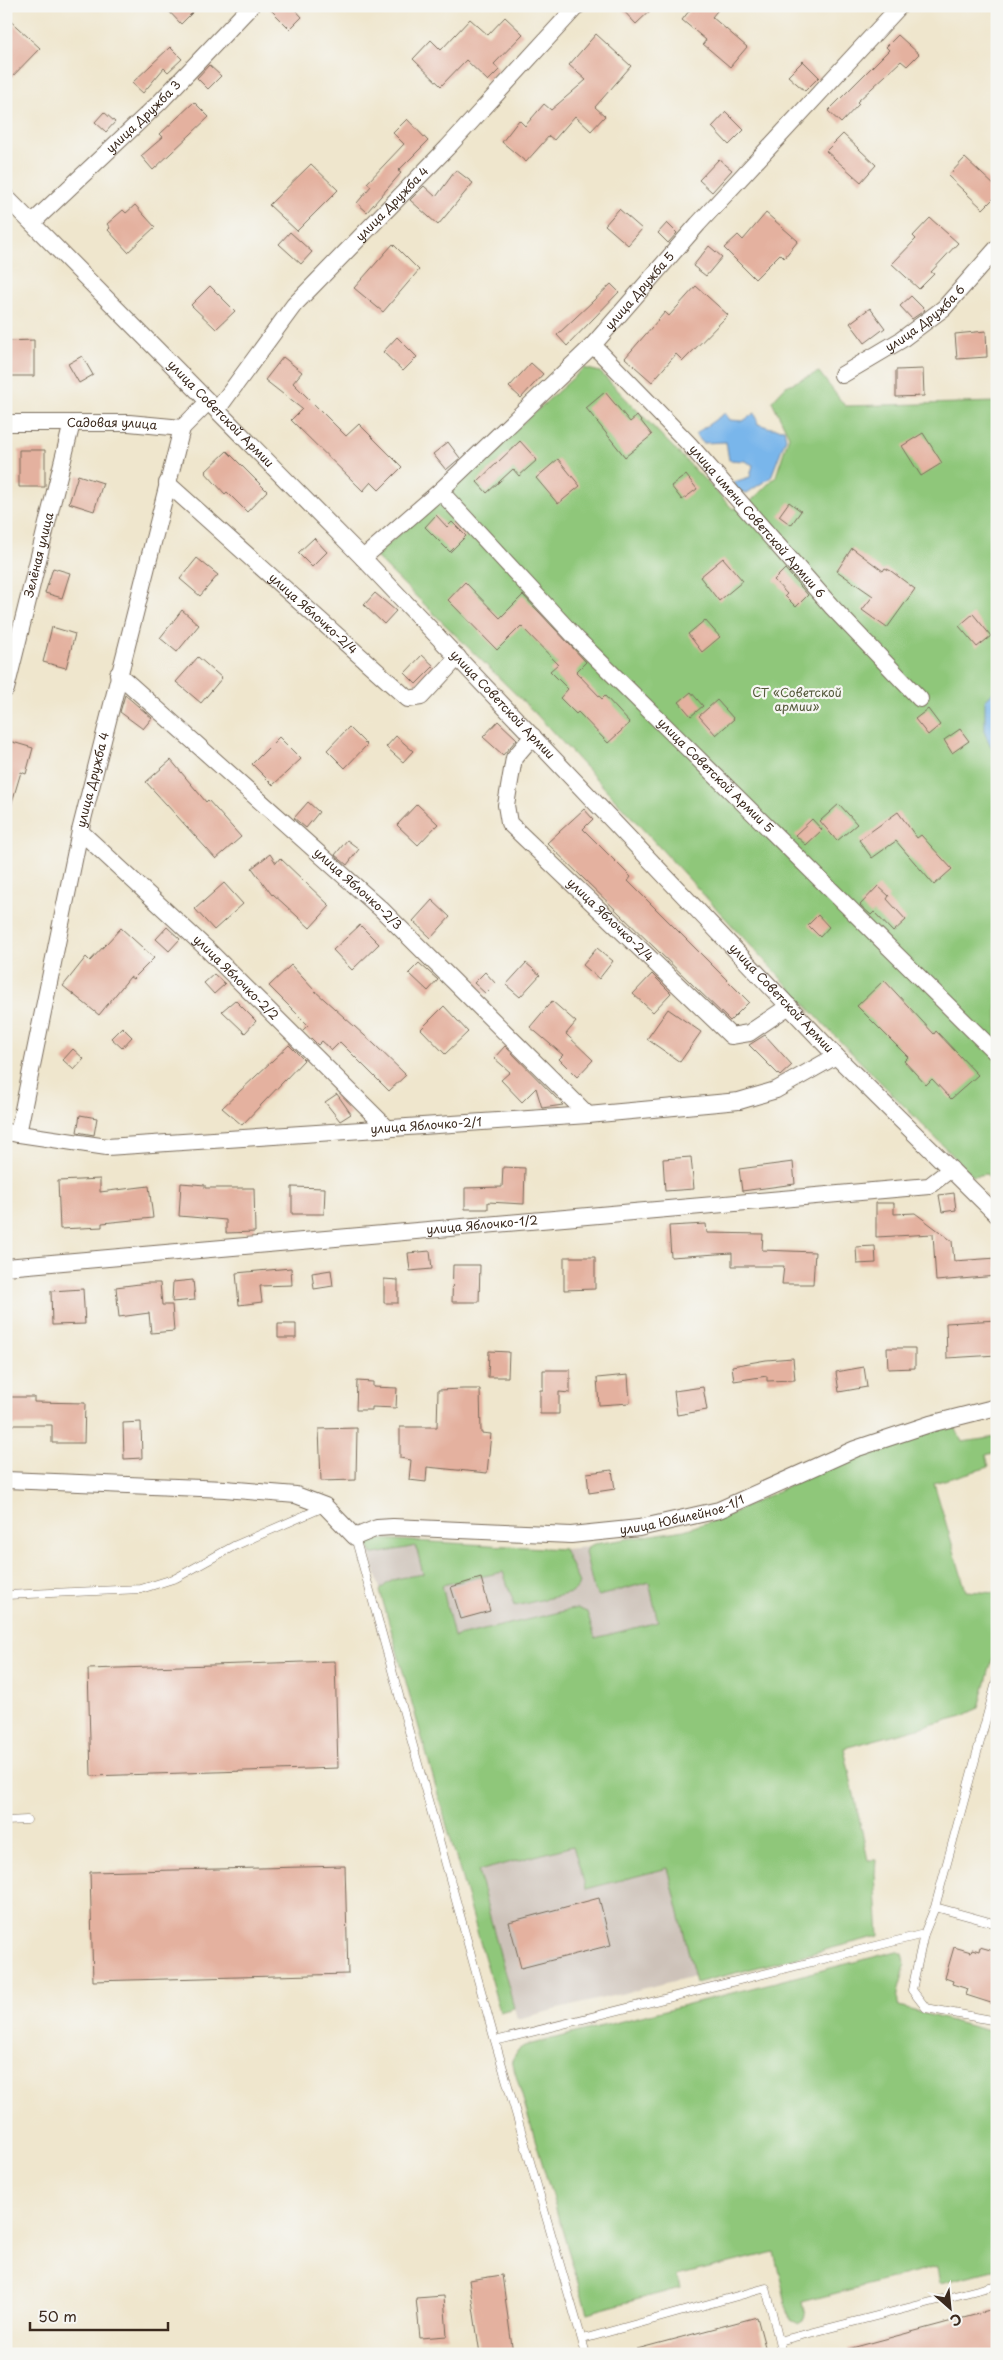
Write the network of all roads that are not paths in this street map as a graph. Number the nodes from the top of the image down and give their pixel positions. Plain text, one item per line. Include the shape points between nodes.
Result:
1 (250, 6) edge
2 (578, 6) edge
3 (900, 6) edge
4 (6, 197) edge
5 (32, 223) junction
6 (997, 248) edge
7 (593, 345) junction
8 (842, 375) dead end
9 (213, 406) junction
10 (6, 423) edge
11 (72, 423) junction
12 (182, 428) junction
13 (167, 483) junction
14 (440, 491) junction
15 (363, 558) junction
16 (458, 657) junction
17 (118, 674) junction
18 (6, 689) edge
19 (920, 699) dead end
20 (533, 736) junction
21 (80, 831) junction
22 (789, 1006) junction
23 (997, 1054) edge
24 (836, 1056) junction
25 (588, 1115) junction
26 (388, 1130) junction
27 (12, 1133) edge
28 (951, 1168) junction
29 (997, 1215) edge
30 (6, 1267) edge
31 (997, 1407) edge
32 (6, 1480) edge
33 (326, 1506) junction
34 (355, 1537) junction
35 (6, 1595) edge
36 (997, 1679) edge
37 (27, 1820) dead end
38 (6, 1821) edge
39 (935, 1907) junction
40 (997, 1924) edge
41 (924, 1934) junction
42 (997, 2021) edge
43 (495, 2041) junction
44 (997, 2285) edge
45 (583, 2339) junction
46 (779, 2341) junction
47 (586, 2354) edge
48 (782, 2354) edge

1 - 5 street, улица Дружба 3 via 160,103
2 - 9 street, улица Дружба 4 via 447,148 294,305
3 - 7 street, улица Дружба 5 via 698,224
4 - 5 street, улица Советской Армии
5 - 9 street, улица Советской Армии
6 - 8 street, улица Дружба 6 via 944,308 901,340
7 - 14 street, улица Дружба 5
7 - 19 street, улица имени Советской Армии 6 via 689,444 832,607
9 - 12 street
9 - 15 street, улица Советской Армии
10 - 11 street, Садовая улица
11 - 12 street, Садовая улица via 129,423
11 - 18 street, Зелёная улица
12 - 13 street, улица Дружба 4
13 - 16 street, улица Яблочко-2/4 via 408,699 421,697
13 - 17 street, улица Дружба 4
14 - 15 street, улица Дружба 5
14 - 23 street, улица Советской Армии 5 via 578,640
15 - 16 street, улица Советской Армии
16 - 20 street, улица Советской Армии
17 - 21 street, улица Дружба 4
17 - 25 street, улица Яблочко-2/3 via 381,909
20 - 22 street, улица Советской Армии
20 - 22 street, улица Яблочко-2/4 via 514,758 506,805 509,823 731,1036 749,1033
21 - 26 street, улица Яблочко-2/2 via 206,948
21 - 27 street, улица Дружба 4
22 - 24 street, улица Советской Армии
24 - 25 street, улица Яблочко-2/1 via 776,1090 739,1101
24 - 28 street, улица Советской Армии
25 - 26 street, улица Яблочко-2/1
26 - 27 street, улица Яблочко-2/1 via 107,1147
28 - 29 street, улица Советской Армии
28 - 30 street, улица Яблочко-1/2 via 929,1186
31 - 34 street, улица Юбилейное-1/1 via 930,1424 855,1449 718,1510 639,1528 570,1535 393,1527 377,1528
32 - 33 street via 225,1489 296,1495
33 - 34 street
33 - 35 lane via 234,1546 176,1578 141,1588
34 - 43 lane
36 - 39 lane
37 - 38 lane
39 - 40 lane
39 - 41 lane
41 - 42 lane via 912,1990 926,2008
41 - 43 lane
43 - 45 lane
44 - 46 lane
45 - 46 lane via 766,2288
45 - 47 lane
46 - 48 lane

